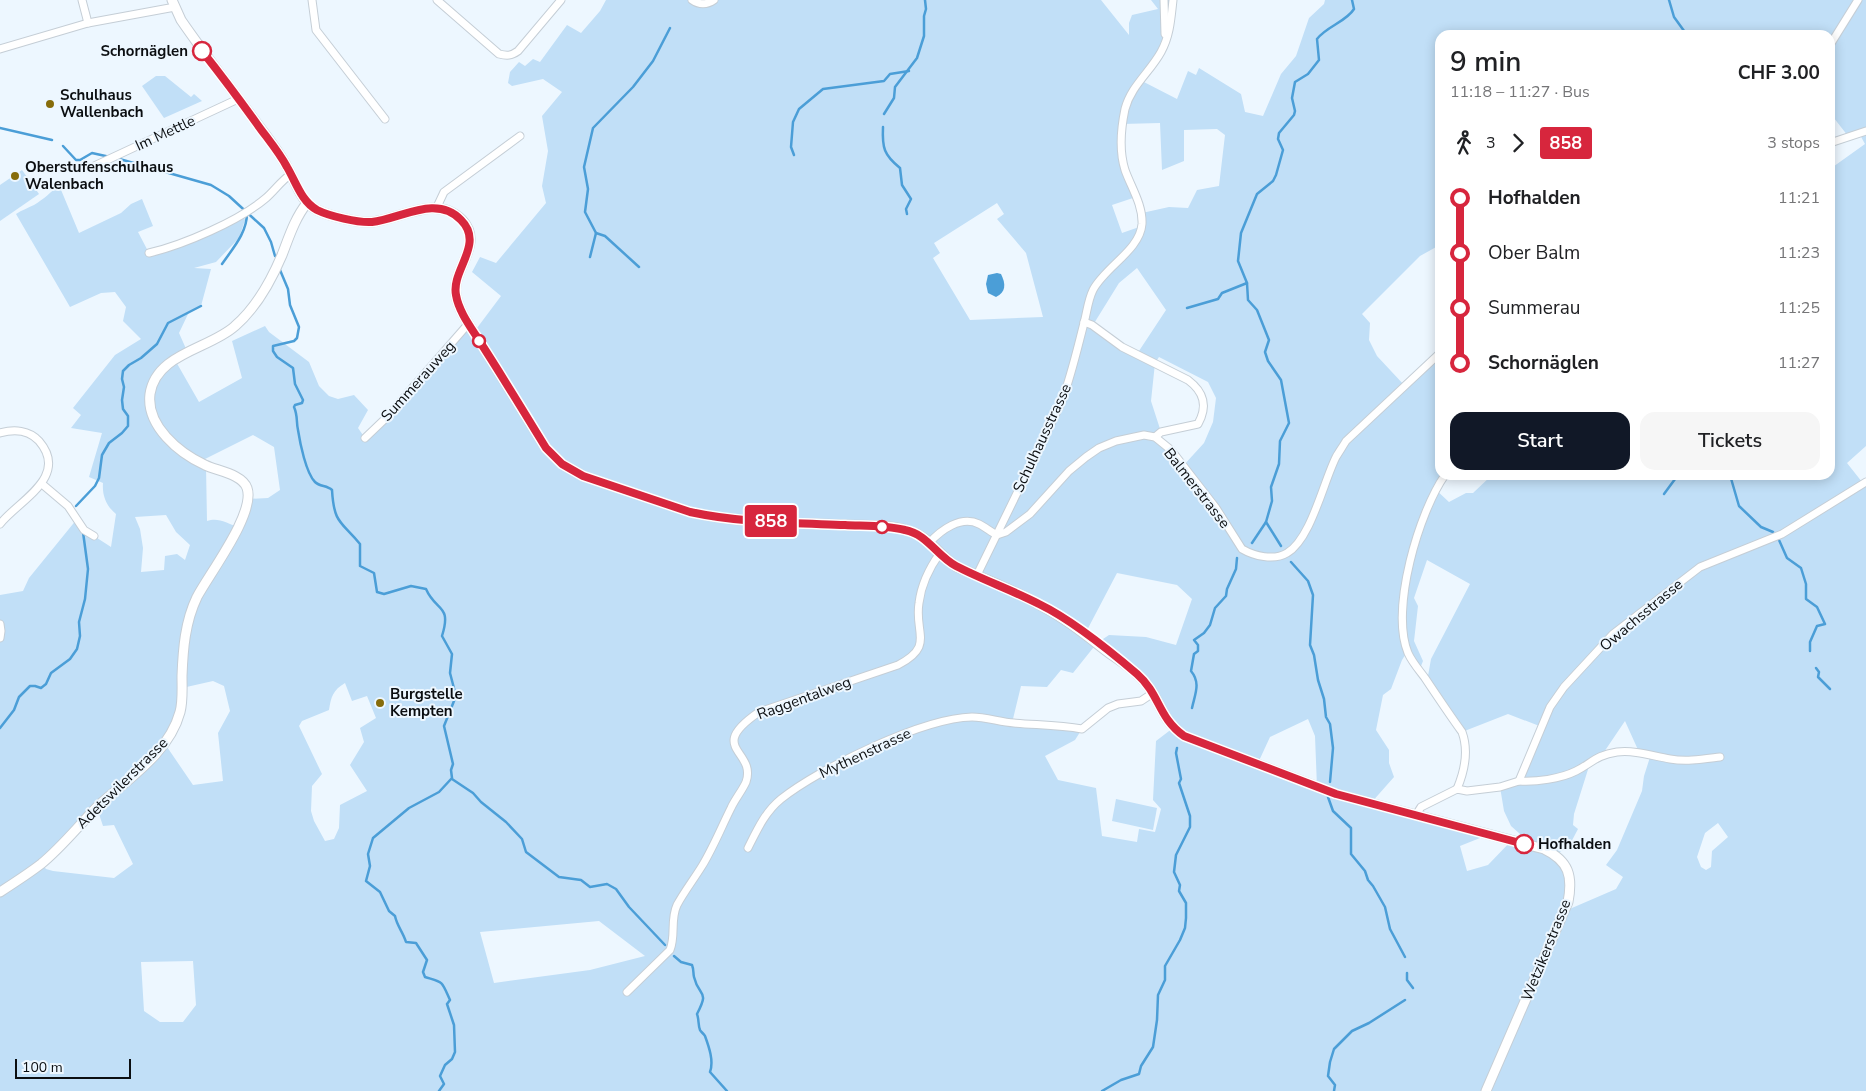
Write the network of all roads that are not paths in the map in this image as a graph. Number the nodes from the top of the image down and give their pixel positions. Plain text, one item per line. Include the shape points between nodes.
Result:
1 (82, 0) edge
2 (312, 0) edge
3 (436, 0) edge
4 (561, 0) edge
5 (692, 0) edge
6 (714, 0) edge
7 (1164, 0) edge
8 (1173, 0) edge
9 (1858, 0) edge
10 (174, 2) edge
11 (88, 24) junction
12 (1168, 36) junction
13 (1835, 37) edge
14 (0, 49) edge
15 (238, 98) junction
16 (385, 120) dead end
17 (1866, 131) edge
18 (520, 136) dead end
19 (1835, 141) edge
20 (92, 167) dead end
21 (291, 174) junction
22 (307, 203) junction
23 (436, 209) junction
24 (149, 253) dead end
25 (1084, 322) junction
26 (469, 323) junction
27 (1435, 358) edge
28 (0, 433) edge
29 (1155, 437) junction
30 (365, 438) dead end
31 (1441, 480) edge
32 (1866, 482) edge
33 (42, 484) junction
34 (0, 524) edge
35 (997, 535) junction
36 (94, 536) dead end
37 (929, 543) junction
38 (940, 553) junction
39 (977, 576) junction
40 (0, 624) edge
41 (0, 638) edge
42 (1153, 693) junction
43 (1720, 757) dead end
44 (1519, 781) junction
45 (1458, 789) junction
46 (1416, 815) junction
47 (748, 848) dead end
48 (0, 892) edge
49 (627, 992) dead end
50 (1486, 1091) edge

1 - 11 street
2 - 16 street via 316,30
3 - 4 street via 499,54 506,56 518,51
5 - 6 street via 705,4
7 - 12 street via 1165,34
8 - 12 street, Schulhausstrasse
9 - 13 street
10 - 11 street
10 - 15 street via 181,20
11 - 14 street
12 - 25 street, Schulhausstrasse via 1133,91 1122,124 1124,168 1142,212 1142,226 1132,246 1102,275 1092,291
15 - 20 street, Im Mettle
15 - 21 street
17 - 19 street
18 - 23 street via 444,192
21 - 22 street
21 - 24 street via 266,198 246,211 194,238
22 - 23 street via 317,210 370,222
22 - 48 street, Adetswilerstrasse via 299,213 262,294 247,314 227,332 174,360 152,387 150,400 154,420 168,438 199,462 240,479 248,493 238,528 190,615 183,648 181,708 172,732 150,759 41,864
23 - 26 street, Wetzikerstrasse via 455,215 468,232 469,250 455,294
25 - 29 street via 1122,347 1198,387 1203,397 1203,415 1198,424 1160,432
25 - 35 street, Schulhausstrasse via 1068,386
26 - 30 street, Summerauweg
26 - 37 street, Wetzikerstrasse via 546,448 562,464 583,476 707,516 898,529 917,534
27 - 29 street, Balmerstrasse via 1346,441 1336,457 1305,533 1286,554 1273,557 1242,549 1216,508 1171,450
28 - 33 street via 24,432 41,444 48,464
29 - 35 street, Balmerstrasse via 1136,436 1099,448 1069,471 1030,514
31 - 45 street via 1428,503 1411,556 1403,616 1405,641 1411,659 1465,740 1466,758
32 - 44 street, Owachsstrasse via 1782,534 1700,567 1613,634 1550,707
33 - 34 street
33 - 36 street via 68,506 84,530
35 - 37 street via 969,521 947,527
35 - 39 street, Schulhausstrasse
37 - 38 street, Wetzikerstrasse
38 - 39 street, Wetzikerstrasse
38 - 49 street, Raggentalweg via 932,563 921,593 918,604 920,642 910,659 759,712 736,732 733,740 744,763 746,782 702,866 677,905 670,950
39 - 42 street, Wetzikerstrasse via 1040,604 1066,620 1138,675
40 - 41 street
42 - 46 street, Wetzikerstrasse via 1164,717 1184,736 1317,788
42 - 47 street, Mythenstrasse via 1141,700 1108,708 1082,729 973,717 949,720 909,732 822,773 781,799 762,819
43 - 44 street via 1692,761 1639,752 1618,752 1602,755 1577,771 1529,782
44 - 45 street via 1492,788
45 - 46 street via 1421,807
46 - 50 street, Wetzikerstrasse via 1544,849 1561,860 1568,870 1569,896 1564,912

